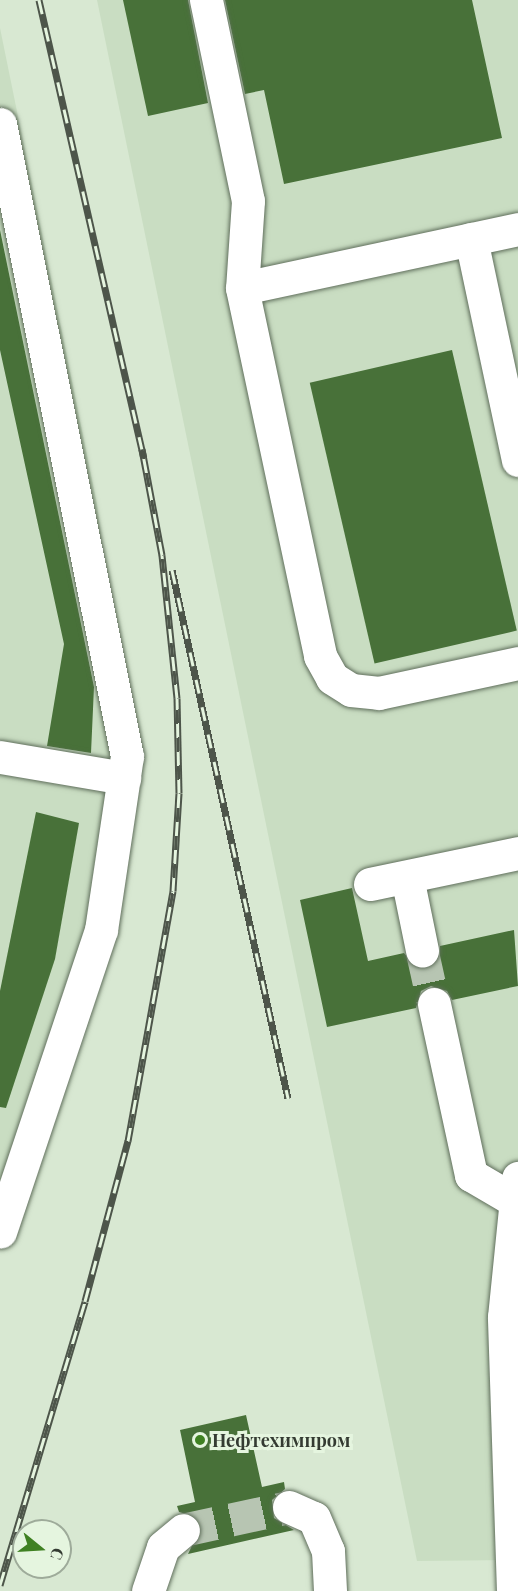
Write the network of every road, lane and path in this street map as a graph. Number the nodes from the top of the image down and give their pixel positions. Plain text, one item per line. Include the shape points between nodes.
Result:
1 (206, 0) edge
2 (0, 124) edge
3 (518, 229) edge
4 (471, 238) junction
5 (242, 288) junction
6 (518, 460) edge
7 (518, 663) edge
8 (0, 756) edge
9 (124, 778) junction
10 (518, 853) edge
11 (407, 877) junction
12 (370, 884) dead end
13 (422, 950) tunnel mouth
14 (434, 1004) tunnel mouth
15 (515, 1188) edge
16 (0, 1232) edge
17 (289, 1508) tunnel mouth
18 (183, 1530) tunnel mouth
19 (148, 1591) edge
20 (330, 1591) edge
21 (513, 1591) edge

1 - 5 lane via 248,201
2 - 9 lane via 103,626 127,756
3 - 4 lane
4 - 5 lane
4 - 6 lane
5 - 7 lane via 320,656 332,678 351,690 379,693
8 - 9 lane
9 - 16 lane via 101,930
10 - 11 lane
11 - 12 lane
11 - 13 lane
14 - 15 lane via 471,1175
15 - 21 lane via 504,1317
17 - 20 lane via 302,1509 314,1518 328,1551
18 - 19 lane via 163,1547

